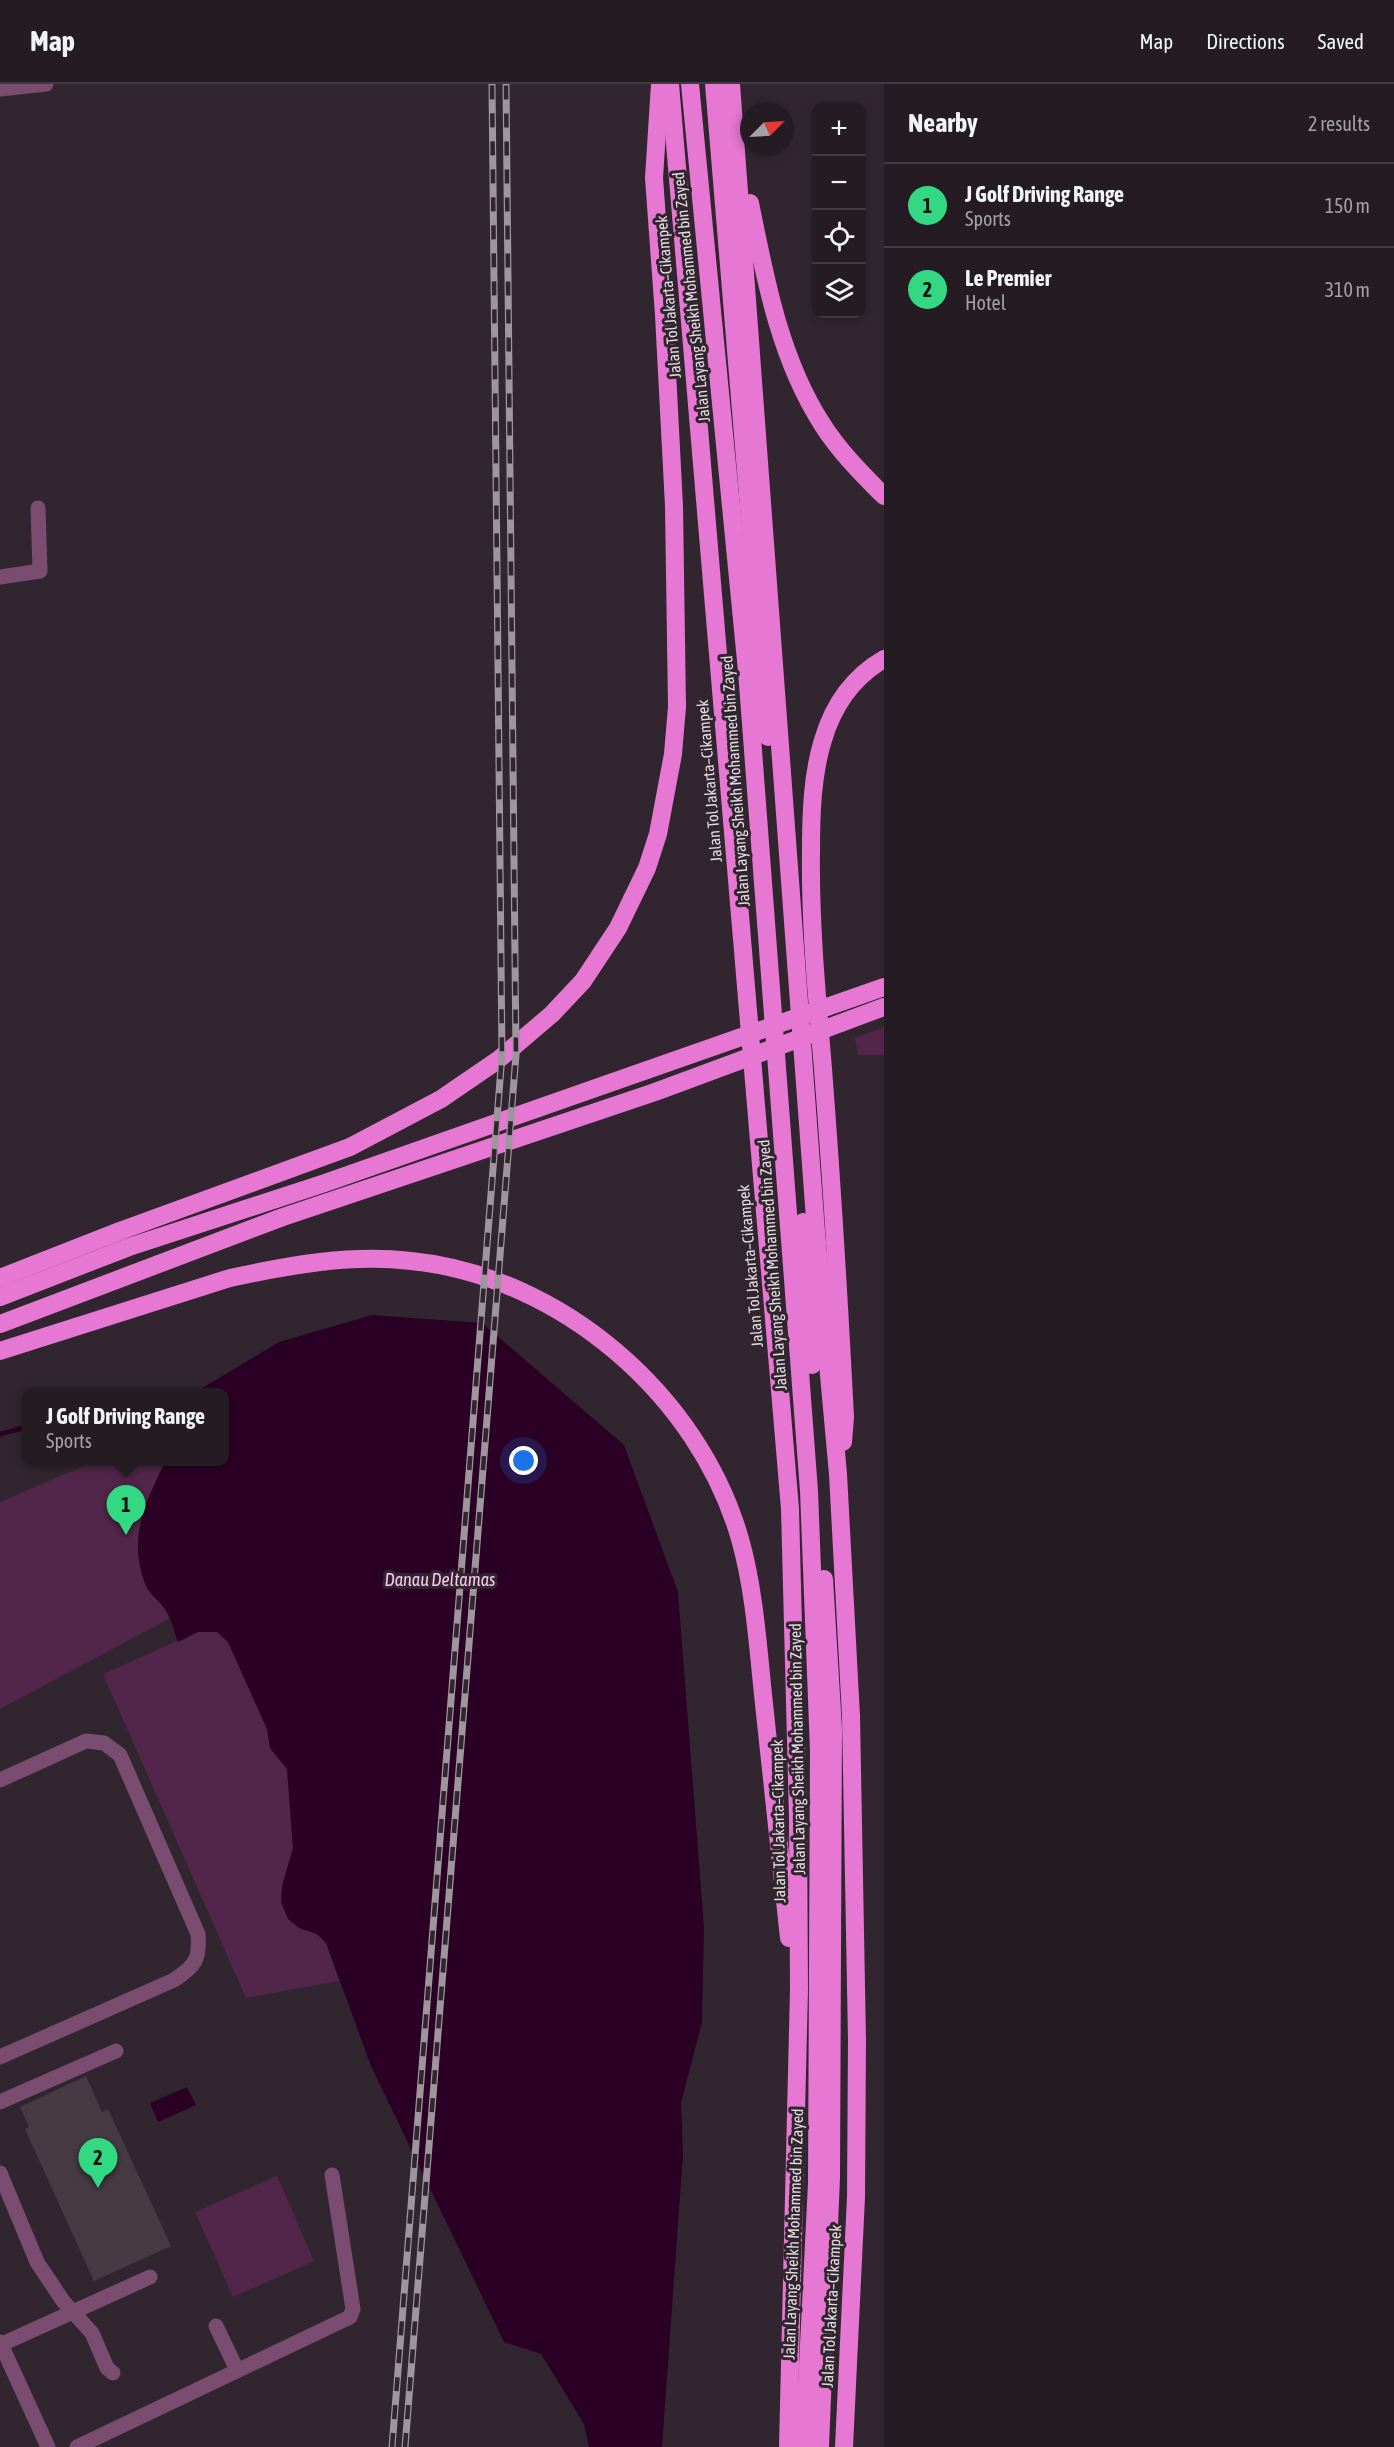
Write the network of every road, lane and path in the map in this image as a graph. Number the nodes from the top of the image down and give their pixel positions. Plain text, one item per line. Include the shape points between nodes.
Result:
1 (46, 84) edge
2 (660, 84) edge
3 (670, 84) edge
4 (690, 84) edge
5 (714, 84) edge
6 (731, 84) edge
7 (0, 89) edge
8 (734, 119) junction
9 (884, 496) edge
10 (38, 508) dead end
11 (0, 577) edge
12 (884, 659) edge
13 (876, 990) edge
14 (879, 1009) edge
15 (0, 1278) edge
16 (0, 1297) edge
17 (0, 1324) edge
18 (0, 1351) edge
19 (838, 1474) junction
20 (0, 1780) edge
21 (798, 2026) junction
22 (116, 2051) dead end
23 (0, 2057) edge
24 (0, 2102) edge
25 (0, 2172) edge
26 (332, 2175) dead end
27 (150, 2277) dead end
28 (75, 2313) junction
29 (216, 2326) dead end
30 (0, 2344) edge
31 (237, 2370) junction
32 (113, 2373) dead end
33 (48, 2447) edge
34 (77, 2447) edge
35 (788, 2447) edge
36 (804, 2447) edge
37 (820, 2447) edge
38 (844, 2447) edge

1 - 7 street
2 - 15 highway via 654,178 674,506 677,707 667,795 647,868 633,901 583,981 552,1014 458,1089 350,1147
3 - 21 highway, Jalan Tol Jakarta–Cikampek via 790,1509 798,1818
4 - 36 highway, Jalan Layang Sheikh Mohammed bin Zayed via 747,671 809,1491 819,1798 817,2183
5 - 37 highway, Jalan Layang Sheikh Mohammed bin Zayed via 783,920 833,1729 831,2177
6 - 8 highway, Jalan Tol Jakarta–Cikampek
8 - 9 highway via 762,264 795,369 822,425
8 - 19 highway, Jalan Tol Jakarta–Cikampek via 815,1220
10 - 11 street via 40,571
12 - 19 highway via 857,679 829,722 818,761 811,825 810,916 836,1227 845,1417
13 - 16 highway via 322,1184 129,1247
14 - 17 highway via 655,1092 284,1217
18 - 21 highway via 230,1278 366,1258 435,1264 503,1283 560,1312 606,1344 652,1385 689,1432 721,1487 740,1538 757,1634
19 - 38 highway, Jalan Tol Jakarta–Cikampek via 851,1716 857,2040 856,2196
20 - 23 street via 86,1741 104,1743 120,1755 198,1934 199,1952 192,1968 174,1980
21 - 35 highway, Jalan Tol Jakarta–Cikampek
22 - 24 street
25 - 28 street via 37,2262
26 - 31 street via 353,2309 351,2317
27 - 28 street
28 - 30 street
28 - 32 street via 92,2333
29 - 31 street
30 - 33 street
31 - 34 street

